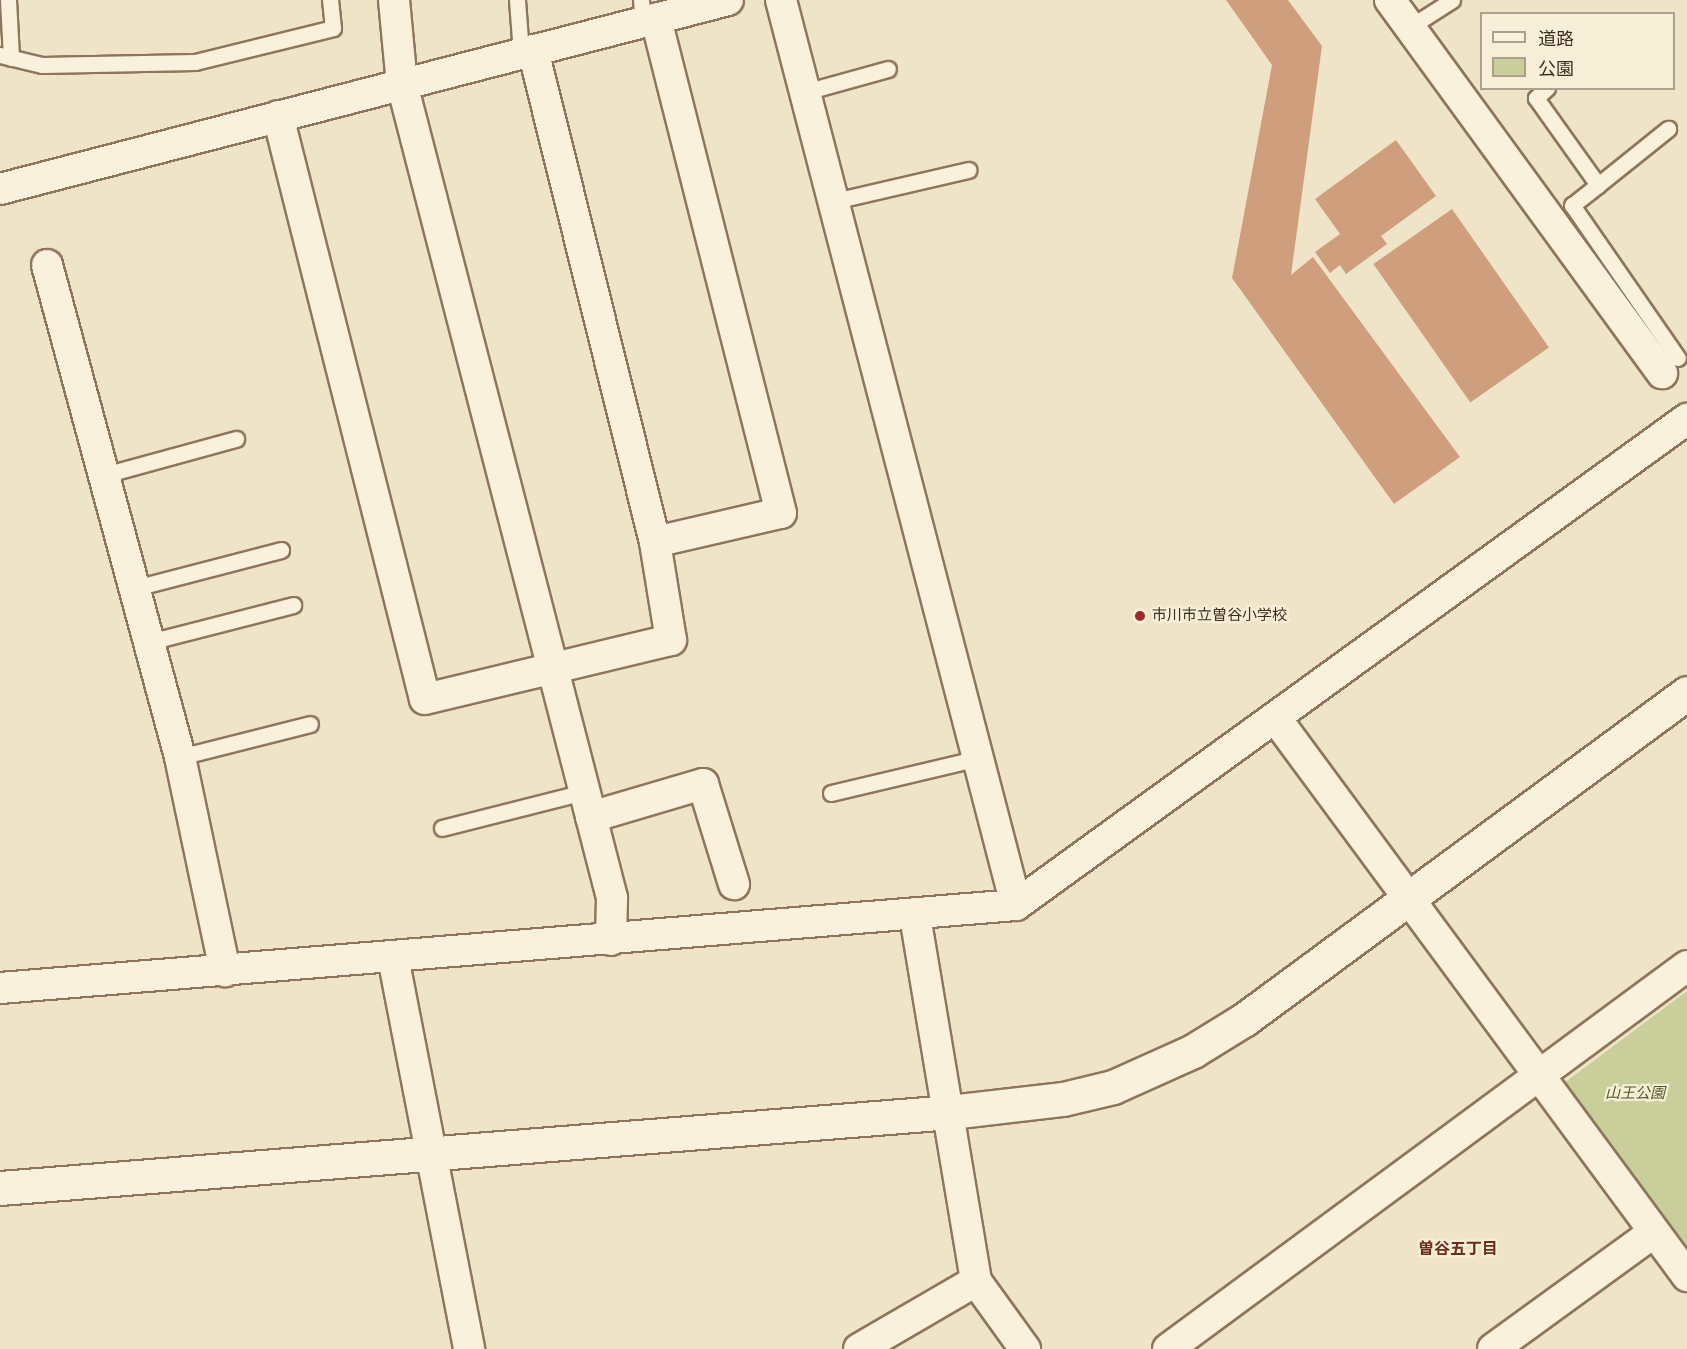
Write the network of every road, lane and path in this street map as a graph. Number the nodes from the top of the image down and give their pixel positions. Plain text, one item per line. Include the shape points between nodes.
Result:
1 (8, 0) edge
2 (330, 0) edge
3 (394, 0) edge
4 (518, 0) edge
5 (728, 0) edge
6 (781, 0) edge
7 (1390, 0) edge
8 (1452, 0) edge
9 (647, 13) edge
10 (1410, 27) junction
11 (527, 52) junction
12 (6, 56) edge
13 (888, 69) dead end
14 (402, 84) junction
15 (1545, 90) edge
16 (805, 92) junction
17 (278, 116) junction
18 (1668, 129) dead end
19 (968, 170) dead end
20 (1598, 185) junction
21 (0, 189) edge
22 (834, 201) junction
23 (1561, 212) junction
24 (47, 265) dead end
25 (1670, 365) dead end
26 (1687, 419) edge
27 (236, 439) dead end
28 (104, 475) junction
29 (655, 542) junction
30 (281, 550) dead end
31 (135, 588) junction
32 (293, 606) dead end
33 (149, 642) junction
34 (553, 669) junction
35 (1687, 693) edge
36 (1277, 720) junction
37 (309, 724) dead end
38 (180, 756) junction
39 (979, 758) junction
40 (831, 793) dead end
41 (588, 804) junction
42 (441, 828) dead end
43 (734, 884) dead end
44 (1409, 898) junction
45 (1016, 905) junction
46 (915, 916) junction
47 (611, 940) junction
48 (393, 957) junction
49 (1687, 966) edge
50 (225, 971) junction
51 (0, 988) edge
52 (1540, 1076) junction
53 (950, 1112) junction
54 (432, 1154) junction
55 (0, 1188) edge
56 (1654, 1232) junction
57 (1687, 1276) edge
58 (975, 1281) junction
59 (470, 1349) edge
60 (859, 1349) edge
61 (1025, 1349) edge
62 (1168, 1349) edge
63 (1493, 1349) edge

1 - 12 lane
2 - 12 lane via 333,28 195,62 42,65
3 - 14 street
4 - 11 lane
5 - 9 street
6 - 16 street
7 - 10 street
8 - 10 lane
9 - 11 street
9 - 29 street via 781,513
10 - 23 street
11 - 14 street
11 - 29 street
13 - 16 lane
14 - 17 street
14 - 34 street
15 - 20 lane via 1536,98
16 - 22 street
17 - 21 street
17 - 34 street via 425,699
18 - 20 lane
19 - 22 lane
20 - 23 lane
22 - 39 street
23 - 25 street
24 - 28 street
26 - 36 street
27 - 28 lane
28 - 31 street
29 - 34 street via 671,640
30 - 31 lane
31 - 33 street
32 - 33 lane
33 - 38 street
34 - 41 street
35 - 44 street
36 - 44 street
36 - 45 street
37 - 38 lane
38 - 50 street
39 - 40 lane
39 - 45 street
41 - 42 lane
41 - 43 street via 703,784
41 - 47 street via 612,898
44 - 52 street
44 - 53 street via 1193,1051 1103,1089
45 - 46 street
46 - 47 street
46 - 53 street
47 - 48 street
48 - 50 street
48 - 54 street
49 - 52 street
50 - 51 street
52 - 56 street
52 - 62 street
53 - 54 street
53 - 58 street
54 - 55 street
54 - 59 street
56 - 57 street
56 - 63 street
58 - 60 street
58 - 61 street

